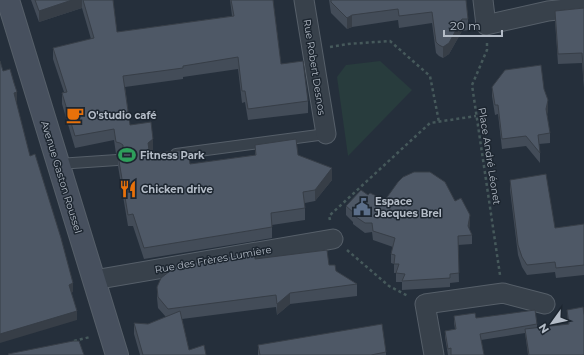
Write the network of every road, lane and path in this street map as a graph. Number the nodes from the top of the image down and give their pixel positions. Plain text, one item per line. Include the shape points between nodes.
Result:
1 (8, 0) edge
2 (304, 0) edge
3 (483, 0) edge
4 (584, 7) edge
5 (486, 25) junction
6 (312, 50) junction
7 (476, 116) junction
8 (439, 122) junction
9 (326, 134) joint
10 (170, 154) edge
11 (117, 160) edge
12 (58, 164) junction
13 (333, 239) junction
14 (94, 280) junction
15 (503, 293) junction
16 (425, 304) junction
17 (545, 304) dead end
18 (110, 333) junction
19 (74, 341) edge
20 (117, 355) edge
21 (434, 355) edge

1 - 12 main road, Avenue Gaston Roussel
2 - 6 street, Rue Robert Desnos
3 - 5 street
4 - 5 street via 548,11
5 - 7 path, Place André Léonet via 488,50 472,85
6 - 8 path via 390,41 430,76
6 - 9 street, Rue Robert Desnos
7 - 8 path
7 - 15 path, Place André Léonet
8 - 13 path via 430,123 329,216
9 - 10 lane
11 - 12 lane
12 - 14 main road, Avenue Gaston Roussel
13 - 14 street, Rue des Frères Lumière
13 - 16 path via 389,286
14 - 18 main road, Avenue Gaston Roussel
15 - 16 street
15 - 17 street
16 - 21 street
18 - 19 path
18 - 20 main road, Avenue Gaston Roussel

